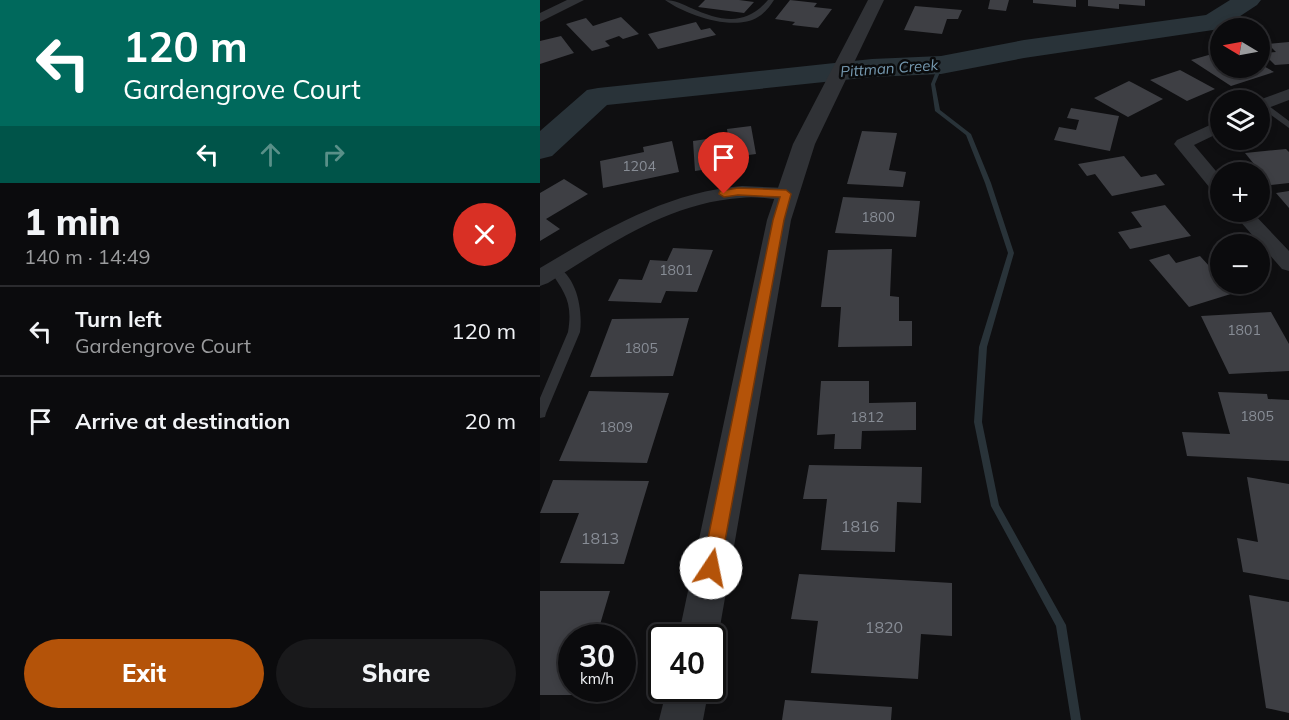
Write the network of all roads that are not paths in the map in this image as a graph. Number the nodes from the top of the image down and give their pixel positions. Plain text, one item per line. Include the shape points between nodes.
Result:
1 (577, 0) edge
2 (668, 0) edge
3 (771, 0) edge
4 (876, 0) edge
5 (540, 18) edge
6 (1289, 94) edge
7 (1270, 102) edge
8 (1270, 112) edge
9 (1289, 125) edge
10 (1210, 130) edge
11 (1210, 176) edge
12 (786, 194) junction
13 (1250, 222) edge
14 (1289, 264) edge
15 (547, 274) edge
16 (540, 413) edge
17 (701, 624) edge
18 (685, 702) edge
19 (681, 720) edge

1 - 5 street
2 - 3 lane via 718,19 740,21 759,14
4 - 12 street via 804,144
6 - 7 street
8 - 9 lane
10 - 11 street via 1183,144
12 - 15 street via 738,192 680,202 650,214
12 - 17 street
13 - 14 street
15 - 16 lane via 574,296 577,318
18 - 19 street

